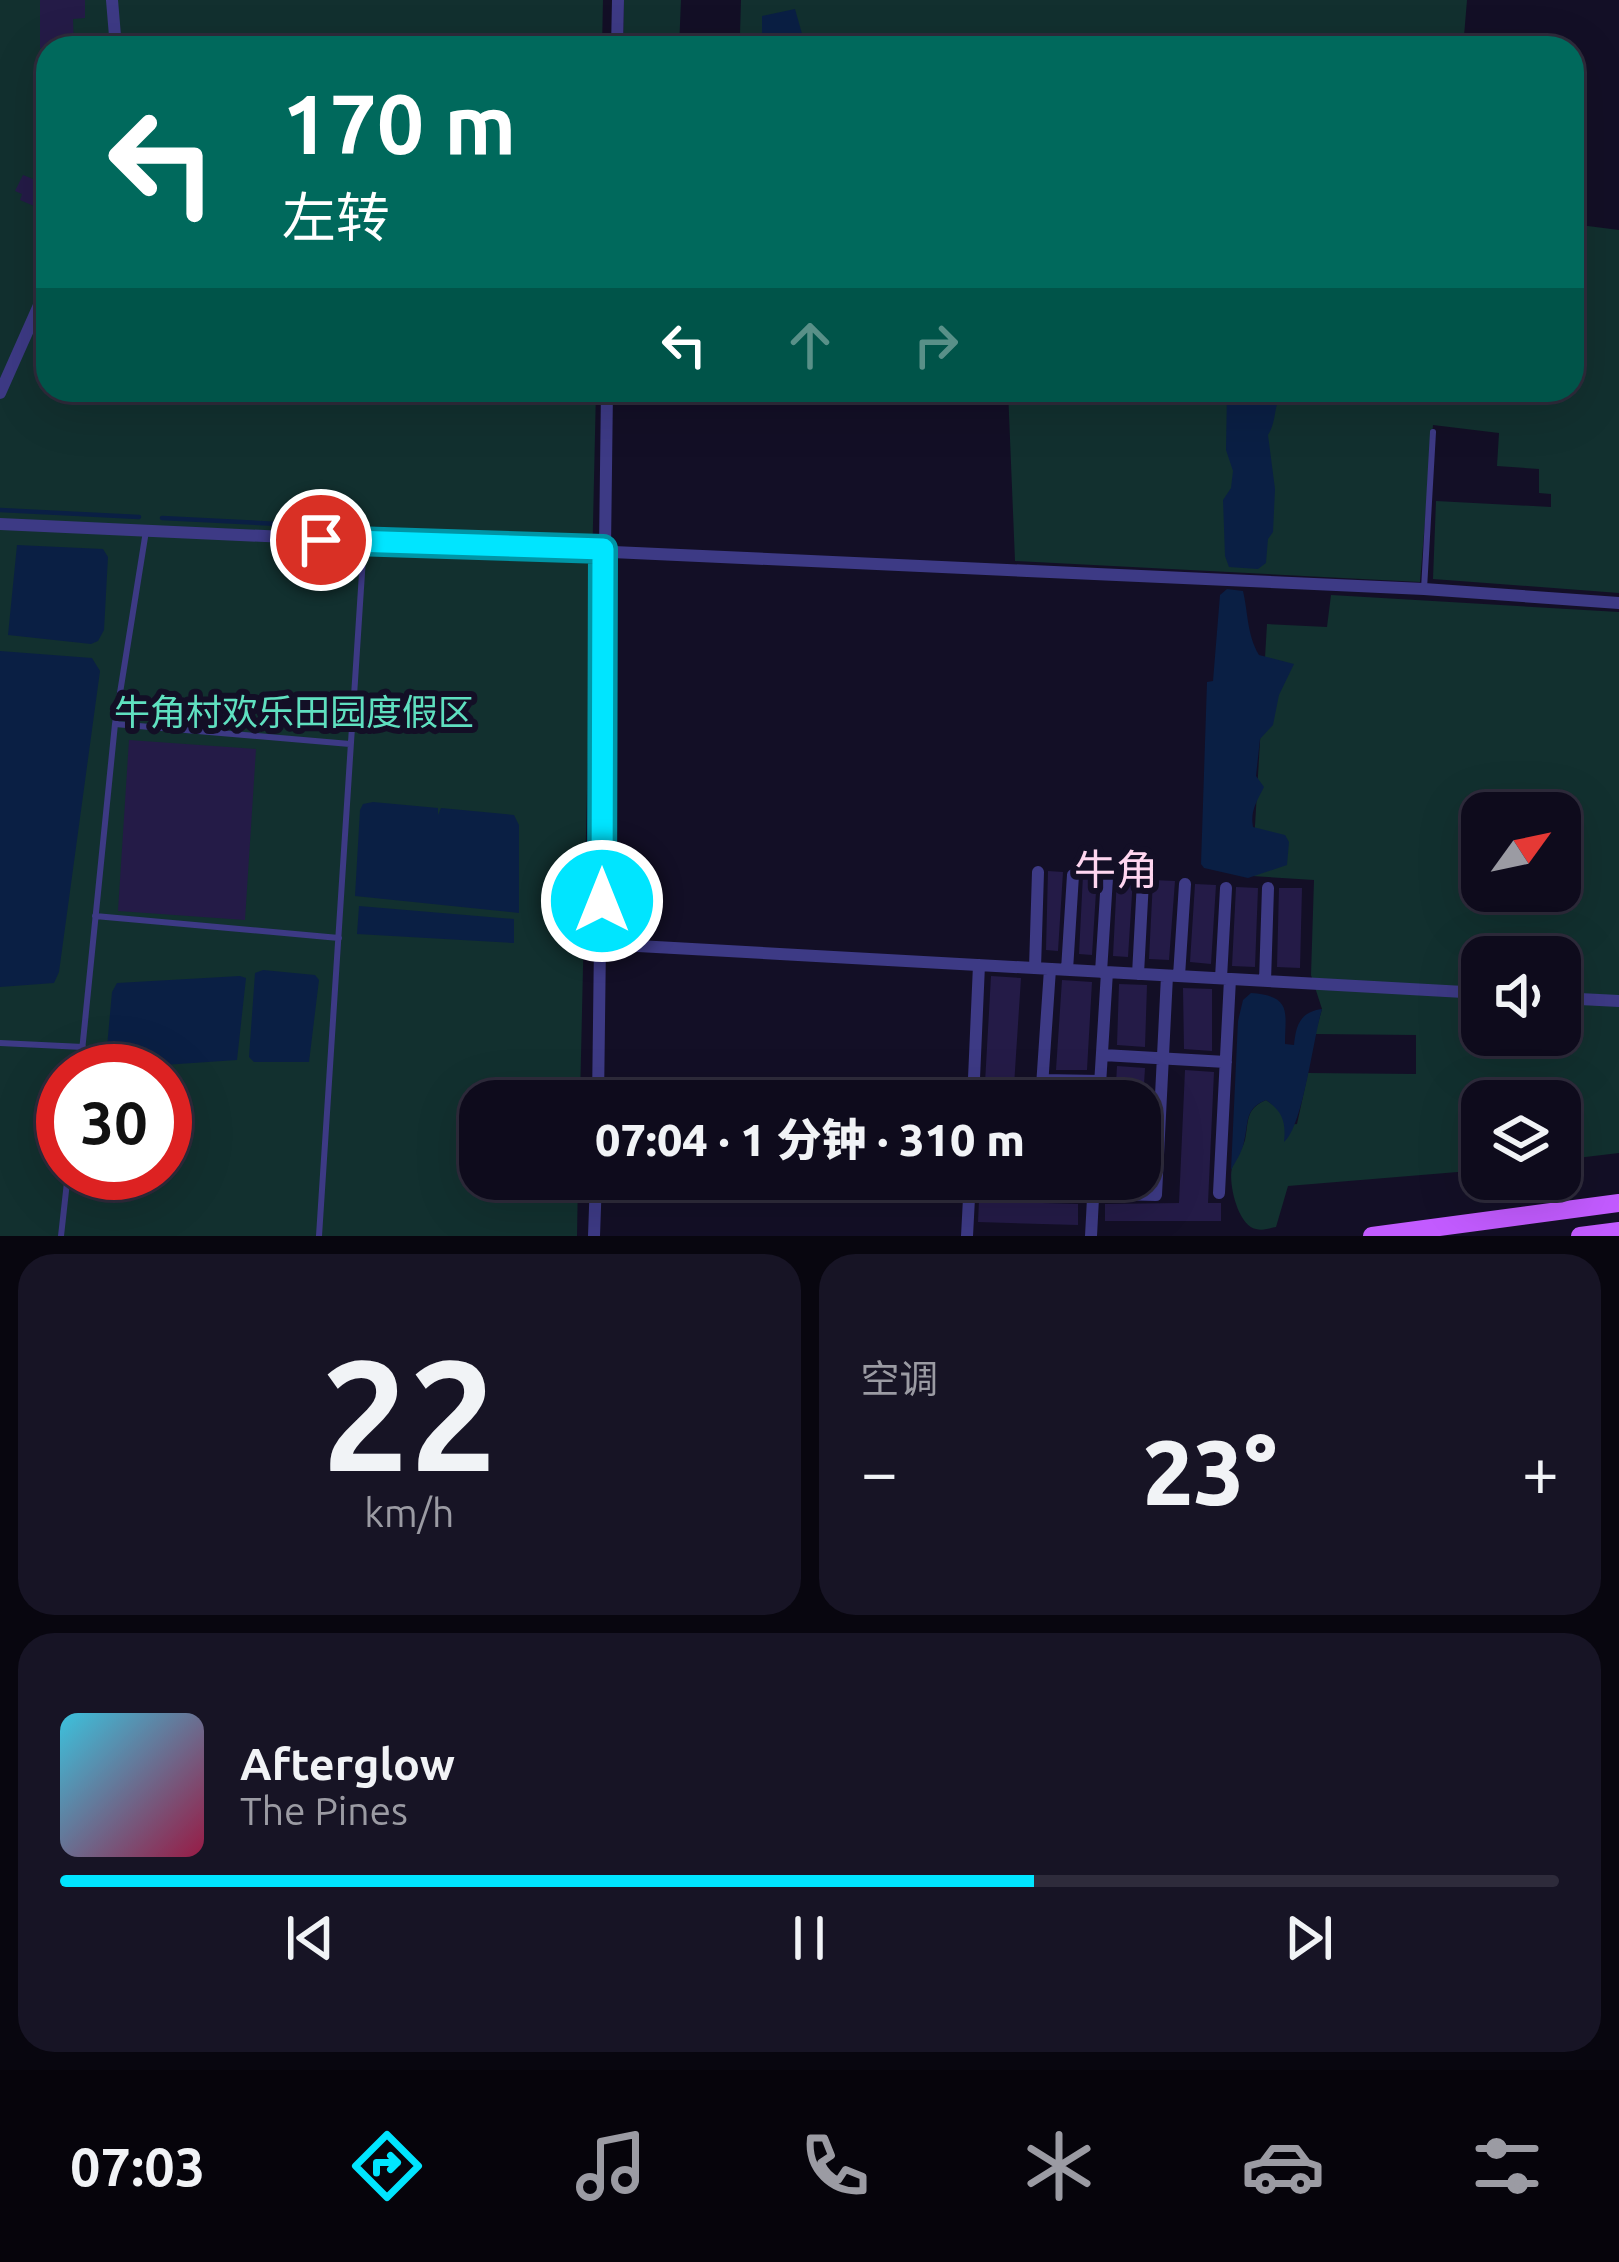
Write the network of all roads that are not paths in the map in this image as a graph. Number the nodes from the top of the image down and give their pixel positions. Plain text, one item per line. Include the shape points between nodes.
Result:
1 (112, 0) edge
2 (618, 0) edge
3 (115, 36) edge
4 (617, 36) edge
5 (36, 312) edge
6 (0, 393) edge
7 (607, 402) edge
8 (1433, 432) dead end
9 (0, 524) edge
10 (146, 531) junction
11 (364, 542) junction
12 (603, 549) junction
13 (1424, 589) junction
14 (1619, 603) edge
15 (116, 724) junction
16 (350, 744) junction
17 (1038, 872) dead end
18 (1073, 874) dead end
19 (1107, 878) dead end
20 (1143, 881) dead end
21 (1185, 884) dead end
22 (1226, 888) dead end
23 (1268, 888) dead end
24 (95, 916) junction
25 (339, 938) junction
26 (602, 944) junction
27 (979, 965) junction
28 (1034, 968) junction
29 (1050, 969) junction
30 (1067, 970) junction
31 (1104, 972) junction
32 (1138, 974) junction
33 (1173, 976) junction
34 (1226, 978) junction
35 (1265, 981) junction
36 (1461, 992) edge
37 (1581, 999) edge
38 (1619, 1001) edge
39 (0, 1043) edge
40 (82, 1044) edge
41 (36, 1045) edge
42 (1103, 1055) junction
43 (1163, 1058) junction
44 (1226, 1062) junction
45 (599, 1080) edge
46 (974, 1080) edge
47 (1042, 1080) edge
48 (1100, 1080) edge
49 (1161, 1097) edge
50 (1219, 1193) dead end
51 (65, 1200) edge
52 (595, 1200) edge
53 (969, 1200) edge
54 (1093, 1200) edge
55 (1619, 1203) edge
56 (1619, 1231) edge
57 (61, 1236) edge
58 (320, 1236) edge
59 (594, 1236) edge
60 (967, 1236) edge
61 (1091, 1236) edge
62 (1372, 1236) edge
63 (1580, 1236) edge

1 - 3 street
2 - 4 street
5 - 6 street
7 - 12 street
8 - 13 lane
9 - 10 street
10 - 11 street
10 - 15 lane
11 - 12 street
11 - 16 lane
12 - 13 street
12 - 26 street
13 - 14 street
15 - 16 lane
15 - 24 lane
16 - 25 lane
17 - 28 street
18 - 30 street
19 - 31 street
20 - 32 street
21 - 33 street
22 - 34 street
23 - 35 street
24 - 25 lane
24 - 40 lane
25 - 58 lane
26 - 27 street
26 - 45 street
27 - 28 street
27 - 46 street
28 - 29 street
29 - 30 street
29 - 47 street
30 - 31 street
31 - 32 street
31 - 42 street
32 - 33 street
33 - 34 street
33 - 43 street
34 - 35 street
34 - 44 street
35 - 36 street
37 - 38 street
39 - 41 lane
42 - 43 street
42 - 48 street
43 - 44 street
43 - 49 street
44 - 50 street
51 - 57 lane
52 - 59 street
53 - 60 street
54 - 61 street
55 - 62 main road
56 - 63 main road

